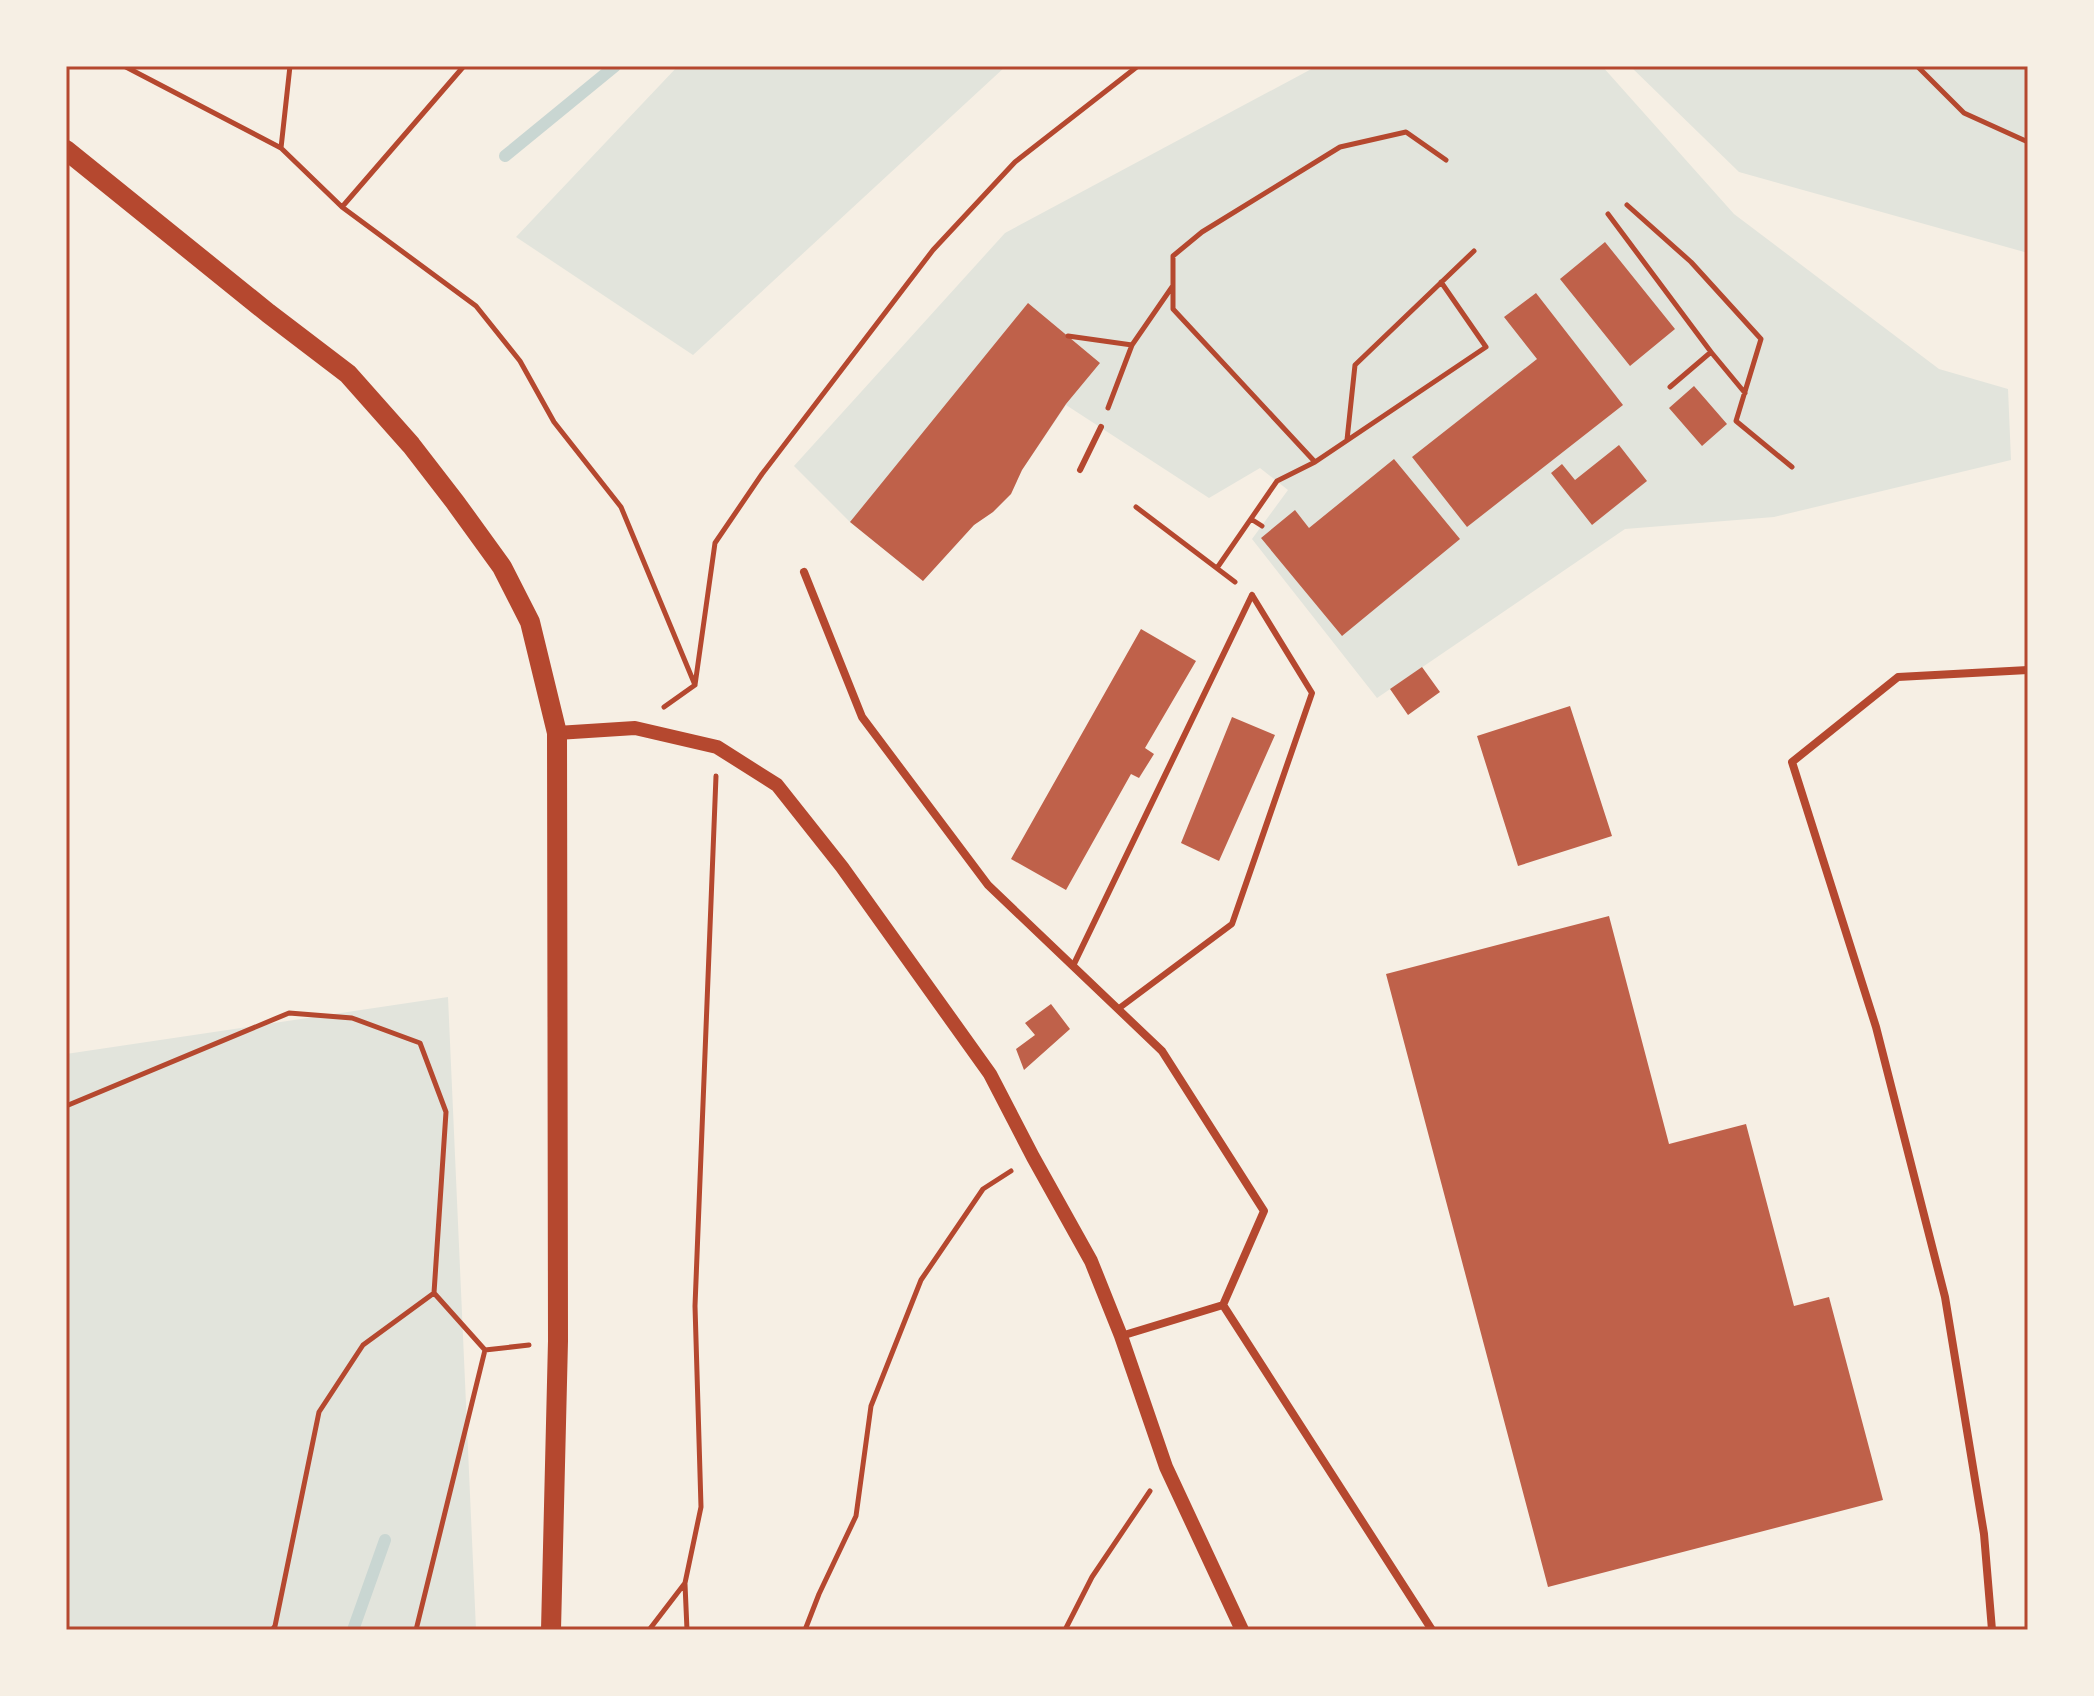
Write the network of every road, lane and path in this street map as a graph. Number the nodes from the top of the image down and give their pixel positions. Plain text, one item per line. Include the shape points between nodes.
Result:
1 (124, 66) edge
2 (290, 66) edge
3 (464, 66) edge
4 (1138, 66) edge
5 (1917, 66) edge
6 (2028, 142) edge
7 (281, 148) junction
8 (66, 150) edge
9 (1446, 160) dead end
10 (1627, 205) dead end
11 (342, 207) junction
12 (1608, 214) dead end
13 (1474, 251) dead end
14 (1441, 282) junction
15 (1172, 286) junction
16 (1068, 336) dead end
17 (1132, 345) junction
18 (1711, 352) junction
19 (1670, 387) dead end
20 (1745, 393) junction
21 (1101, 427) joint
22 (1347, 441) junction
23 (1315, 462) junction
24 (1792, 467) dead end
25 (1080, 470) dead end
26 (1136, 507) dead end
27 (1251, 519) junction
28 (1262, 526) dead end
29 (1217, 568) junction
30 (804, 572) dead end
31 (1252, 595) junction
32 (2028, 670) edge
33 (557, 733) junction
34 (717, 747) junction
35 (1073, 966) junction
36 (1118, 1009) junction
37 (66, 1106) edge
38 (1033, 1157) junction
39 (434, 1293) junction
40 (1223, 1305) junction
41 (1121, 1336) junction
42 (558, 1341) junction
43 (485, 1350) junction
44 (1166, 1467) junction
45 (685, 1583) junction
46 (272, 1630) edge
47 (416, 1630) edge
48 (551, 1630) edge
49 (649, 1630) edge
50 (687, 1630) edge
51 (805, 1630) edge
52 (1065, 1630) edge
53 (1242, 1630) edge
54 (1432, 1630) edge
55 (1992, 1630) edge

1 - 7 path
2 - 7 path
3 - 11 path
4 - 11 path via 1015,162 933,250 762,474 715,543 695,685 621,507 554,422 520,361 476,306
5 - 6 path via 1964,113
7 - 11 path
8 - 33 main road via 348,374 411,445 502,567 516,594 530,622
9 - 15 path via 1406,132 1340,147 1202,232 1173,256
10 - 20 path via 1691,262 1761,339
12 - 18 path
13 - 14 path
14 - 22 path via 1355,365
14 - 22 path via 1486,347
15 - 17 path
15 - 23 path via 1173,309
16 - 17 path
17 - 21 path
18 - 19 path
18 - 20 path
20 - 24 path via 1736,421
21 - 25 lane
22 - 23 path
23 - 27 path via 1277,481
26 - 29 path
27 - 28 path
27 - 29 path
29 - 31 path
30 - 35 street via 862,717 988,885
31 - 35 lane
31 - 36 lane via 1312,693 1232,924
32 - 55 street via 1898,677 1792,762 1876,1027 1945,1297 1984,1534
33 - 34 street via 635,728
33 - 42 main road
34 - 38 street via 777,785 842,867 990,1074
34 - 45 path via 695,1306 701,1507
35 - 36 street
36 - 40 street via 1162,1051 1264,1211
37 - 39 path via 289,1013 352,1018 420,1043 446,1112
38 - 41 street via 1091,1261
38 - 51 path via 983,1189 921,1280 871,1406 856,1516
39 - 43 path
39 - 46 path via 363,1345 319,1412
40 - 41 street
40 - 54 street
41 - 44 street
42 - 43 path
42 - 48 main road
43 - 47 path
44 - 52 path via 1092,1577
44 - 53 street
45 - 49 path
45 - 50 path

